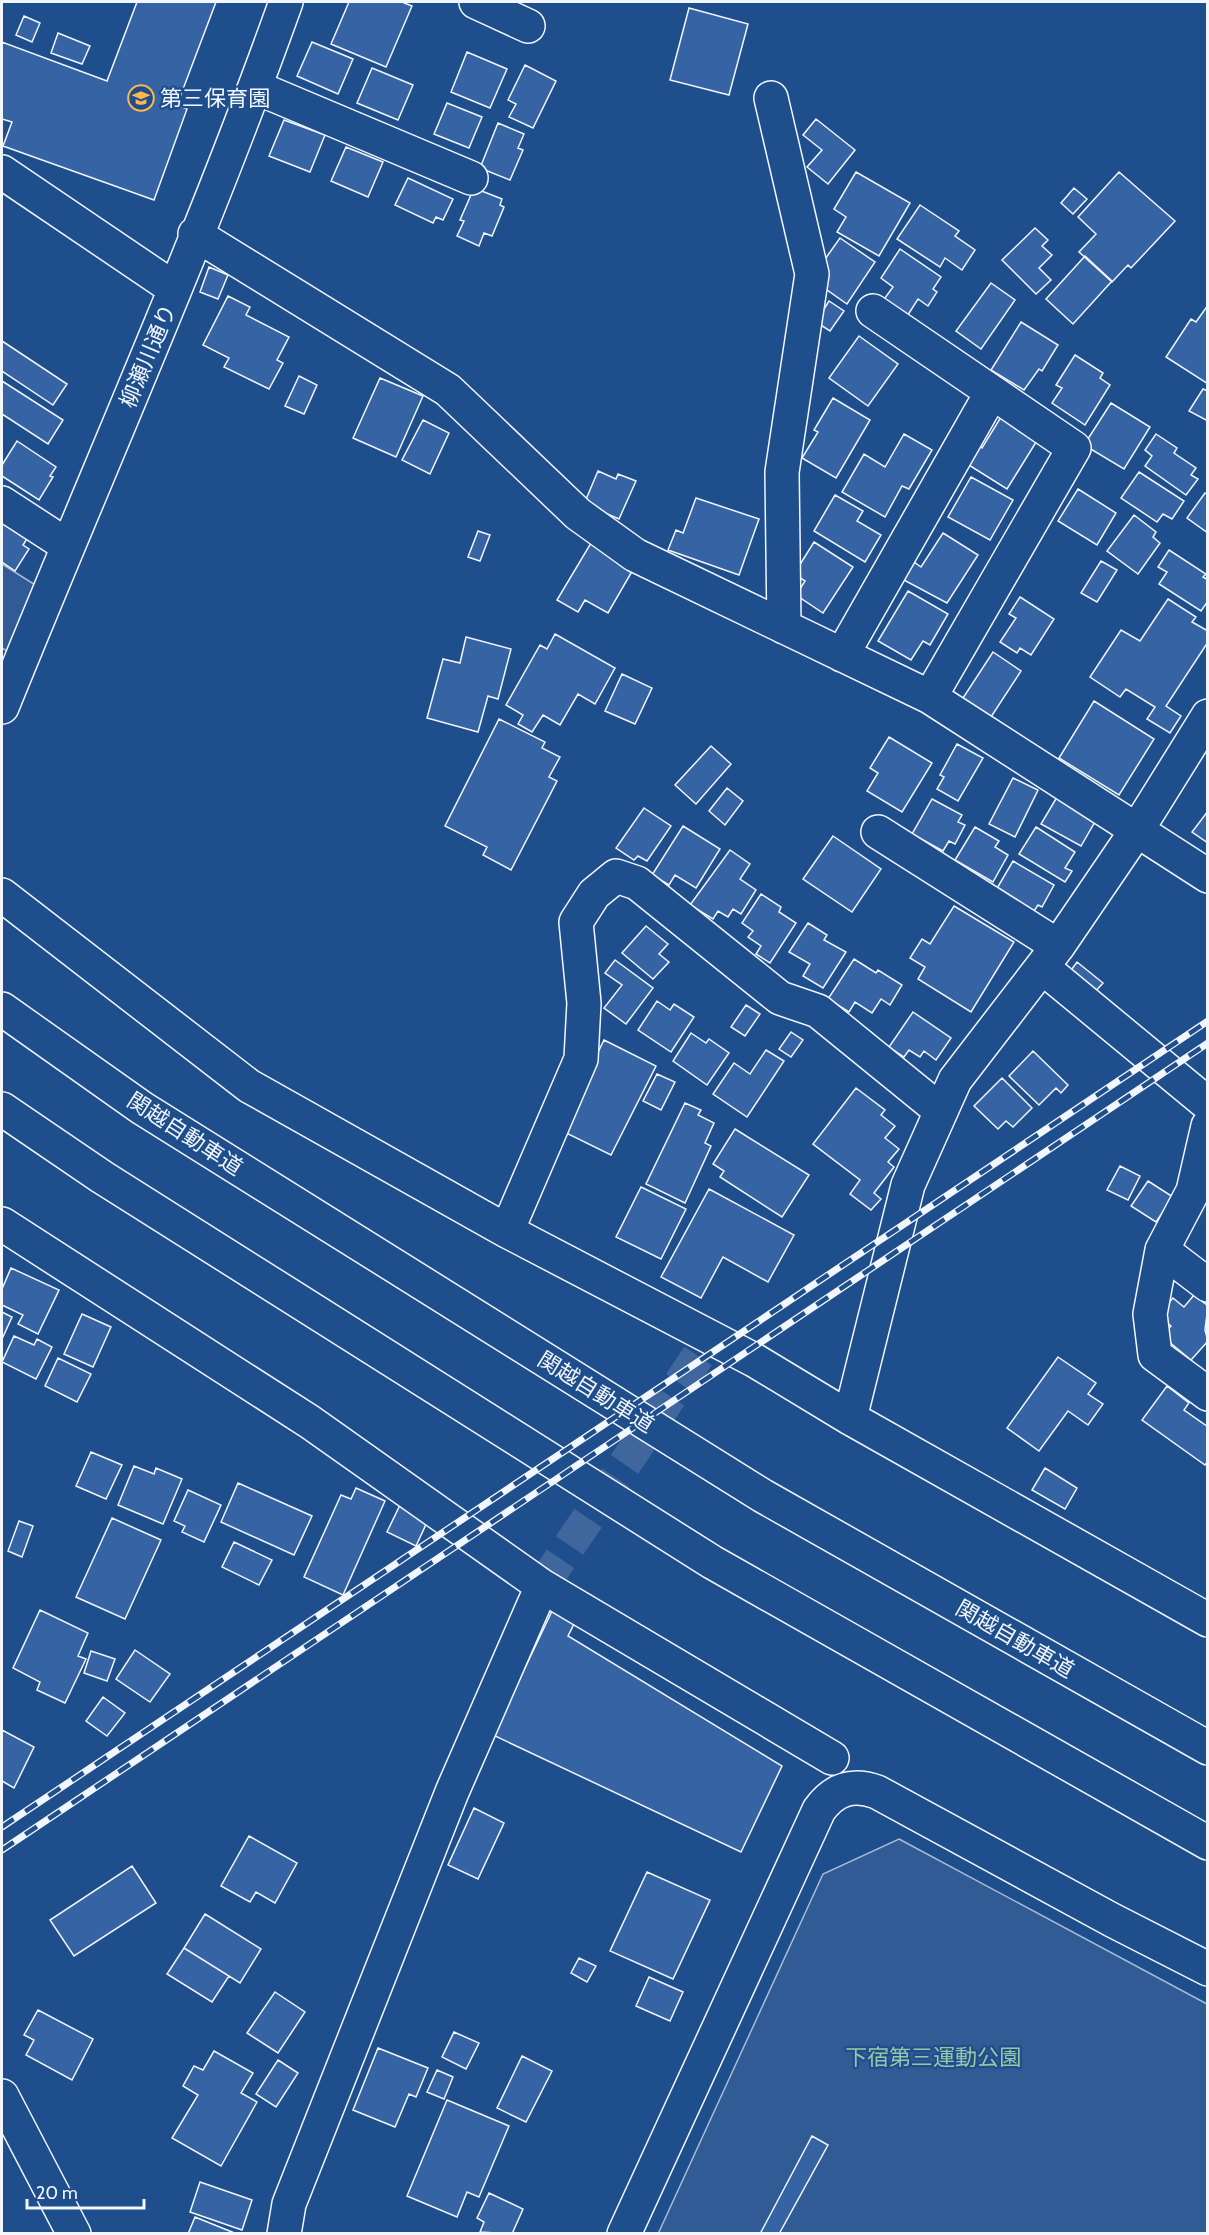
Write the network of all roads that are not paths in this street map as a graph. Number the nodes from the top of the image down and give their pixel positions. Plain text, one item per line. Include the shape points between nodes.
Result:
1 (286, 2) edge
2 (476, 2) edge
3 (528, 26) dead end
4 (255, 87) junction
5 (771, 98) dead end
6 (2, 172) edge
7 (471, 178) dead end
8 (195, 234) junction
9 (175, 289) junction
10 (873, 311) dead end
11 (992, 392) junction
12 (2, 503) edge
13 (68, 546) junction
14 (784, 627) junction
15 (842, 655) junction
16 (930, 697) junction
17 (2, 707) edge
18 (1208, 716) edge
19 (1137, 830) junction
20 (878, 832) dead end
21 (1208, 876) edge
22 (2, 895) edge
23 (1050, 956) junction
24 (2, 1010) edge
25 (1208, 1104) edge
26 (2, 1109) edge
27 (941, 1111) junction
28 (1208, 1126) edge
29 (2, 1224) edge
30 (507, 1231) junction
31 (1162, 1250) junction
32 (1208, 1285) edge
33 (1208, 1394) edge
34 (850, 1418) junction
35 (542, 1586) junction
36 (1208, 1620) edge
37 (1208, 1748) edge
38 (832, 1758) dead end
39 (1208, 1843) edge
40 (1208, 1969) edge
41 (2, 2096) edge
42 (74, 2234) edge
43 (284, 2234) edge
44 (624, 2234) edge

1 - 4 main road, 柳瀬川通り
2 - 3 main road
4 - 7 main road
4 - 8 main road, 柳瀬川通り
5 - 14 main road via 812,274 782,472
6 - 9 main road
8 - 9 main road, 柳瀬川通り
8 - 14 main road via 448,390 578,514 635,555
9 - 13 main road, 柳瀬川通り
10 - 11 main road
11 - 15 main road
11 - 16 main road via 1074,448
12 - 13 main road
13 - 17 main road, 柳瀬川通り
14 - 15 main road
15 - 16 main road
16 - 19 main road
18 - 19 main road
19 - 21 main road
19 - 23 main road
20 - 23 main road
22 - 30 main road via 249,1086
23 - 25 main road
23 - 27 main road via 955,1080
24 - 37 main road, 関越自動車道 via 142,1108 763,1496
26 - 39 main road via 102,1177 712,1562
27 - 30 main road via 818,1011 780,998 637,883 616,876 594,894 576,922 584,1003 581,1059
27 - 34 main road via 908,1185
28 - 31 main road via 1193,1191
29 - 35 main road via 310,1422
30 - 34 main road via 719,1341
31 - 32 main road
31 - 33 main road via 1150,1314 1155,1355
34 - 36 main road
35 - 38 main road
35 - 43 main road via 452,1792 289,2204
40 - 44 main road via 877,1792 862,1786 843,1789 827,1798 819,1810
41 - 42 main road

